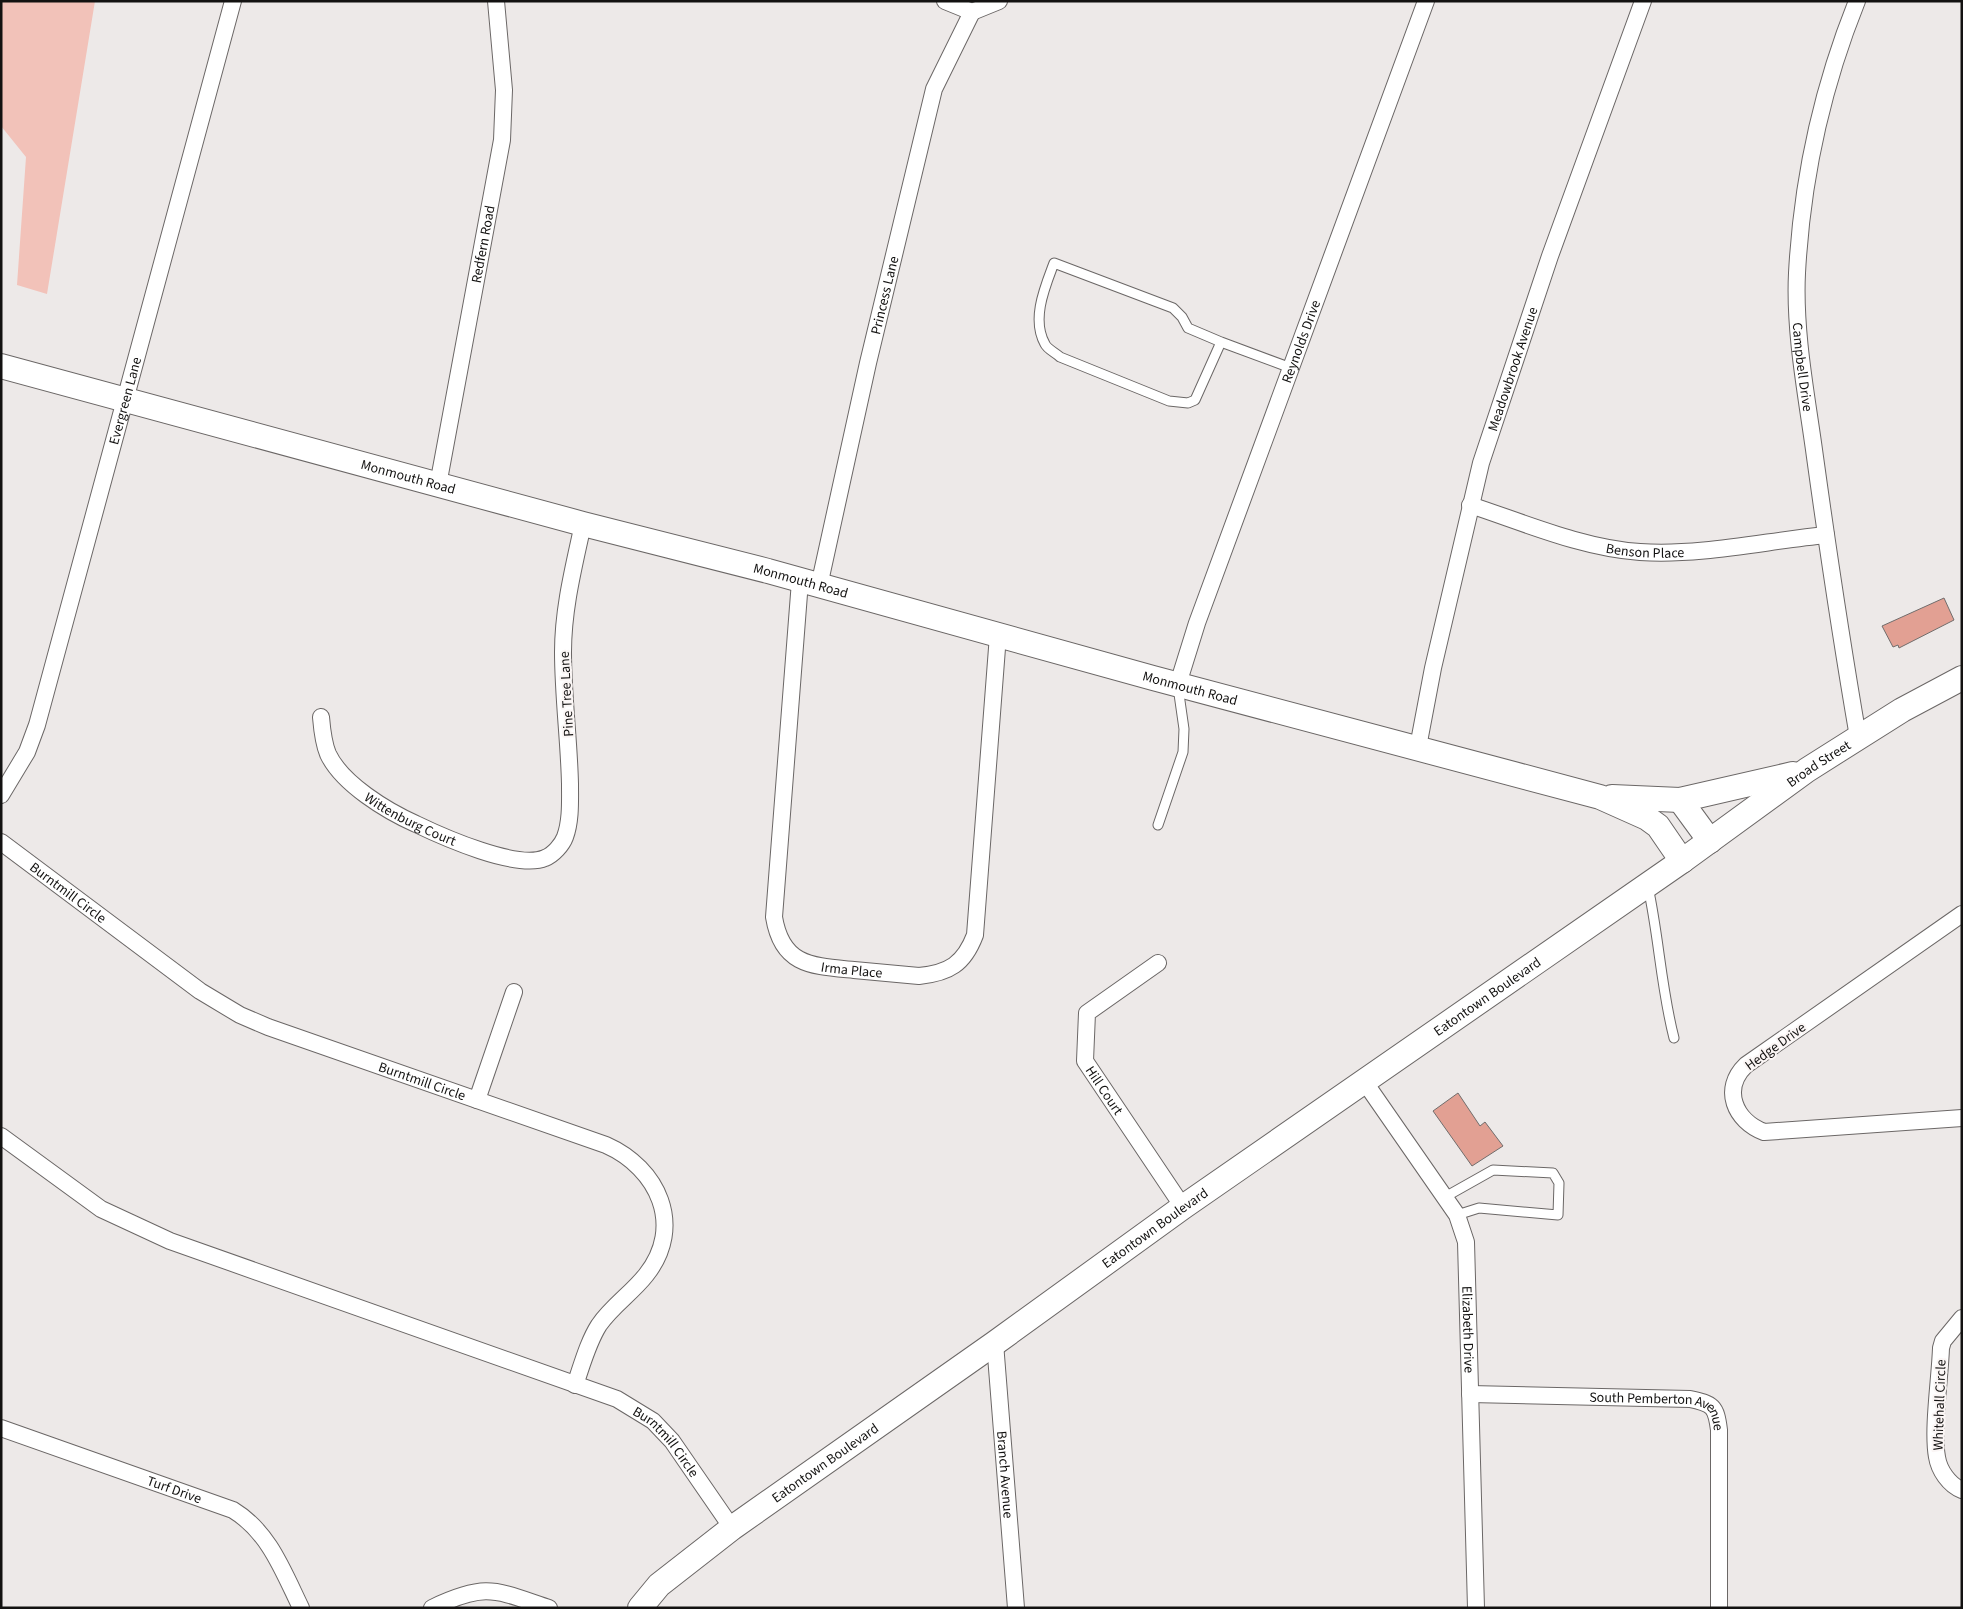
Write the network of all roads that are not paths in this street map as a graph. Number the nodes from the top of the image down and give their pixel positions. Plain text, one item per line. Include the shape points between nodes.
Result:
1 (233, 1) edge
2 (496, 1) edge
3 (945, 1) edge
4 (998, 1) edge
5 (1426, 1) edge
6 (1643, 1) edge
7 (1858, 1) edge
8 (972, 12) junction
9 (1221, 342) junction
10 (1, 366) edge
11 (1291, 368) junction
12 (125, 400) junction
13 (438, 485) junction
14 (1470, 505) junction
15 (583, 524) junction
16 (1826, 535) junction
17 (809, 583) junction
18 (998, 635) junction
19 (1962, 678) edge
20 (1178, 684) junction
21 (321, 717) dead end
22 (1858, 737) junction
23 (1418, 748) junction
24 (1807, 770) junction
25 (1, 795) edge
26 (1600, 797) junction
27 (1680, 800) junction
28 (1158, 825) dead end
29 (1710, 841) junction
30 (1, 842) edge
31 (546, 858) joint
32 (1682, 860) junction
33 (1648, 884) junction
34 (1962, 914) edge
35 (1158, 963) dead end
36 (514, 992) dead end
37 (1674, 1038) dead end
38 (1364, 1081) junction
39 (477, 1100) junction
40 (1962, 1118) edge
41 (1, 1136) edge
42 (1445, 1197) junction
43 (1183, 1207) junction
44 (1457, 1215) junction
45 (1962, 1318) edge
46 (995, 1343) junction
47 (575, 1385) junction
48 (1470, 1394) junction
49 (1, 1428) edge
50 (1962, 1490) edge
51 (732, 1528) junction
52 (301, 1608) edge
53 (432, 1608) edge
54 (549, 1608) edge
55 (640, 1608) edge
56 (1016, 1608) edge
57 (1476, 1608) edge
58 (1719, 1608) edge

1 - 12 street, Evergreen Lane
2 - 13 street, Redfern Road via 504,90 502,140
3 - 8 street
4 - 8 street
5 - 11 street, Reynolds Drive
6 - 14 street, Meadowbrook Avenue via 1550,256
7 - 16 street, Campbell Drive via 1834,66 1813,144 1800,226 1797,275 1799,328
8 - 17 street, Princess Lane via 934,89 866,372
9 - 9 lane via 1195,400 1188,403 1169,401 1060,357 1045,345 1040,325 1040,298 1054,263 1173,308 1188,328
9 - 11 lane
10 - 12 main road, Monmouth Road
11 - 20 street, Reynolds Drive via 1197,623
12 - 13 main road, Monmouth Road
12 - 25 street, Evergreen Lane via 37,725 27,752
13 - 15 main road, Monmouth Road
14 - 16 street, Benson Place via 1585,542 1639,552 1699,551
14 - 23 street, Meadowbrook Avenue
15 - 17 main road, Monmouth Road
15 - 31 street, Pine Tree Lane via 570,586 564,643 570,808 566,836 560,847
16 - 22 street, Campbell Drive
17 - 18 main road, Monmouth Road
17 - 18 street, Irma Place via 774,917 780,940 790,953 810,966 919,976 951,968 969,950 974,935
18 - 20 main road, Monmouth Road
19 - 22 main road, Broad Street
20 - 23 main road, Monmouth Road
20 - 28 lane via 1184,729 1183,752
21 - 31 street, Wittenburg Court via 324,740 336,766 370,798 434,833 513,860 529,862
22 - 24 main road, Broad Street
23 - 26 main road, Monmouth Road
24 - 27 main road, Monmouth Road
24 - 29 main road, Broad Street
26 - 27 main road, Monmouth Road
26 - 32 main road, Monmouth Road via 1658,826
27 - 29 main road
29 - 32 main road, Broad Street
30 - 39 street, Burntmill Circle via 200,992 240,1015
32 - 33 main road, Eatontown Boulevard
33 - 37 lane
33 - 38 main road, Eatontown Boulevard
34 - 40 street, Hedge Drive via 1746,1065 1736,1077 1733,1089 1736,1109 1742,1119 1764,1132
35 - 43 street, Hill Court via 1088,1012 1085,1061
36 - 39 street
38 - 42 street, Elizabeth Drive
38 - 43 main road, Eatontown Boulevard
39 - 47 street, Burntmill Circle via 617,1150 643,1170 660,1197 664,1225 656,1258 646,1275 619,1300 600,1324
41 - 47 street, Burntmill Circle via 87,1200 138,1228
42 - 44 street, Elizabeth Drive
42 - 44 lane via 1493,1170 1553,1174 1559,1183 1558,1215 1479,1208
43 - 46 main road, Eatontown Boulevard
44 - 48 street, Elizabeth Drive via 1466,1242
45 - 50 street, Whitehall Circle via 1941,1348 1935,1446 1940,1467 1948,1480
46 - 51 main road, Eatontown Boulevard
46 - 56 street, Branch Avenue
47 - 51 street, Burntmill Circle via 617,1399 653,1421 672,1441
48 - 57 street, Elizabeth Drive
48 - 58 street, South Pemberton Avenue via 1708,1402 1717,1413 1719,1430
49 - 52 street, Turf Drive via 233,1510 259,1531 274,1551
51 - 55 main road, Eatontown Boulevard via 659,1585
53 - 54 street via 473,1591 488,1590

